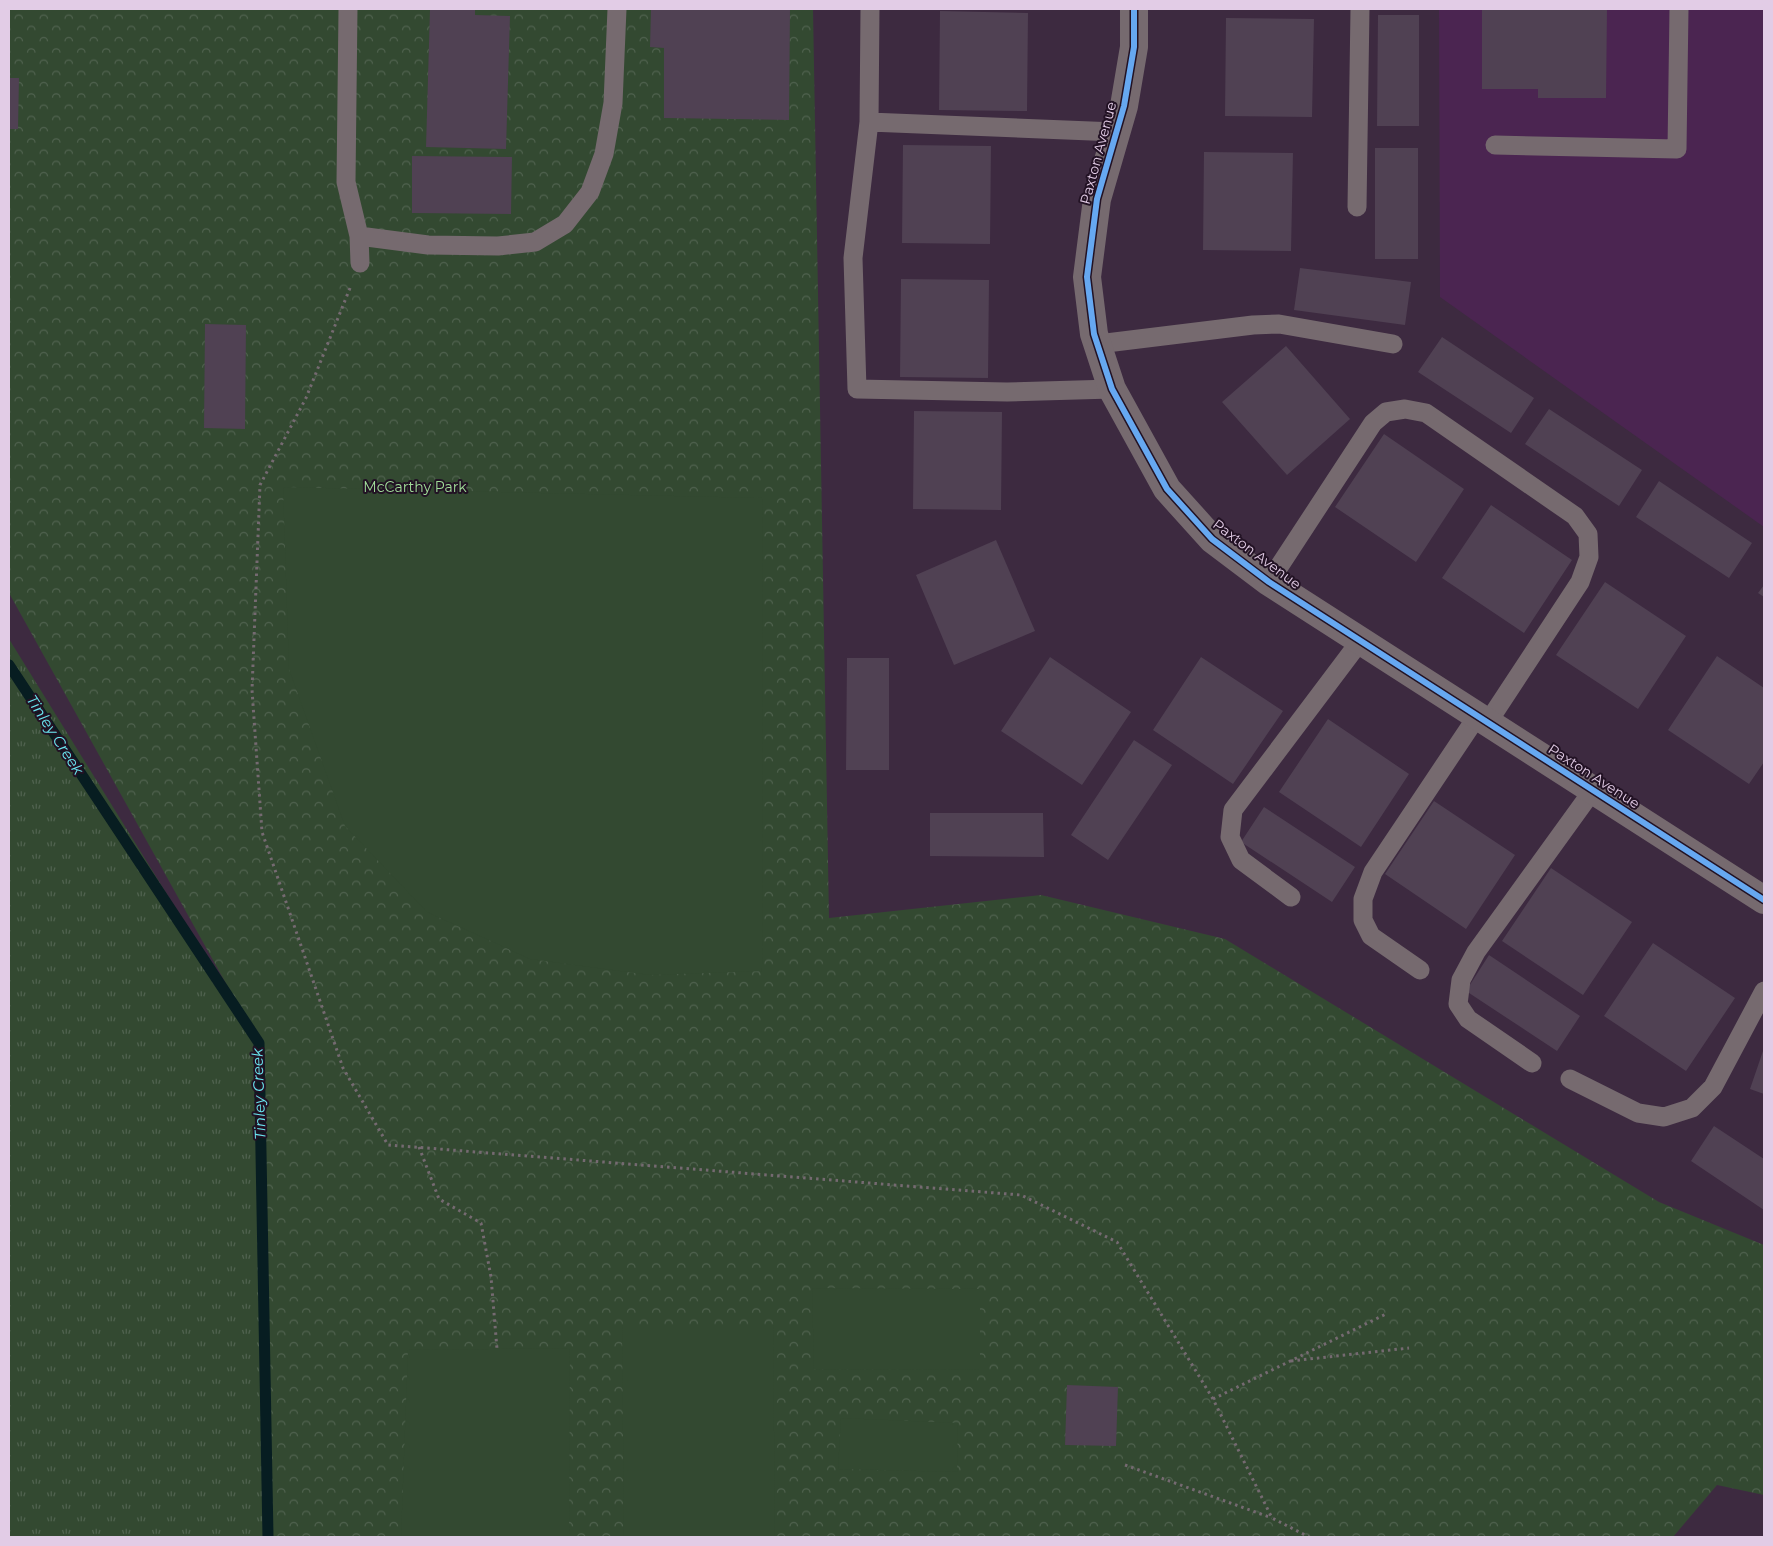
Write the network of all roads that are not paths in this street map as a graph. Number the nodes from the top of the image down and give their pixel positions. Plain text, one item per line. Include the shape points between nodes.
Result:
1 (348, 9) edge
2 (616, 9) edge
3 (870, 9) edge
4 (1134, 9) edge
5 (1360, 9) edge
6 (1679, 9) edge
7 (869, 122) junction
8 (1116, 132) junction
9 (1494, 145) dead end
10 (1358, 207) dead end
11 (359, 236) junction
12 (360, 263) road end
13 (1098, 344) junction
14 (1393, 344) dead end
15 (1112, 389) junction
16 (1269, 582) junction
17 (1361, 640) junction
18 (1483, 718) junction
19 (1593, 790) junction
20 (1292, 897) dead end
21 (1764, 900) edge
22 (1420, 970) dead end
23 (1764, 991) edge
24 (1532, 1063) dead end
25 (1570, 1079) dead end

1 - 11 lane via 346,182
2 - 11 lane via 613,103 604,154 590,192 565,224 535,242 498,246 428,245
3 - 7 lane
4 - 8 street, Paxton Avenue via 1134,47
5 - 10 lane
6 - 9 lane via 1677,149
7 - 8 lane
7 - 15 lane via 853,258 857,389 1006,392
8 - 13 street, Paxton Avenue via 1097,199 1087,277
11 - 12 lane
13 - 14 lane via 1279,324
13 - 15 street, Paxton Avenue
15 - 16 street, Paxton Avenue via 1167,489 1212,539
16 - 17 street, Paxton Avenue
16 - 18 lane via 1373,424 1386,412 1405,409 1426,413 1575,516 1588,534 1589,557 1580,582
17 - 18 street, Paxton Avenue
17 - 20 lane via 1233,810 1230,837 1240,860
18 - 19 street, Paxton Avenue
18 - 22 lane via 1373,872 1363,899 1363,920 1371,936
19 - 21 street, Paxton Avenue
19 - 24 lane via 1476,952 1461,980 1458,1004 1468,1019
23 - 25 lane via 1713,1087 1692,1108 1664,1117 1638,1113

